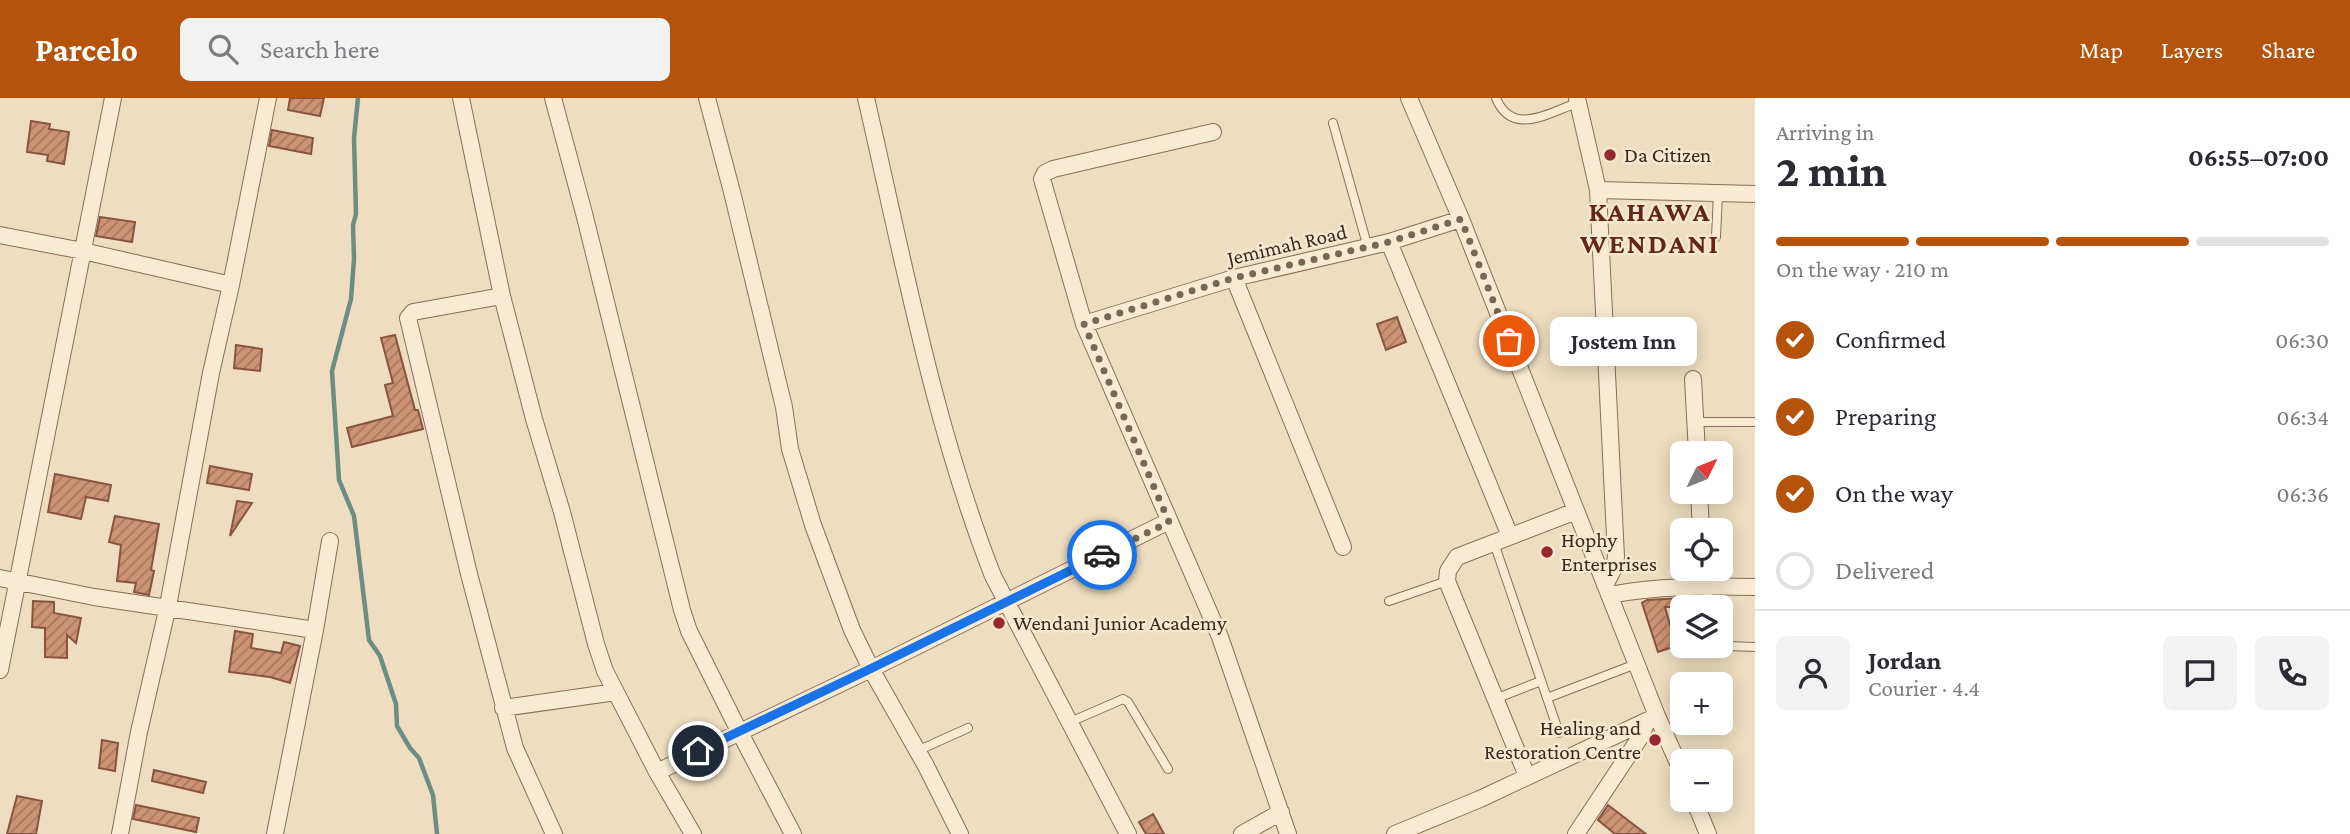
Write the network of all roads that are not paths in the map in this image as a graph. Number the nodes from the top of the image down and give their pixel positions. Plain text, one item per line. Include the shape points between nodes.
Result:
1 (113, 98) edge
2 (268, 98) edge
3 (461, 98) edge
4 (553, 98) edge
5 (707, 98) edge
6 (866, 98) edge
7 (1409, 98) edge
8 (1496, 98) edge
9 (1577, 100) edge
10 (1333, 123) dead end
11 (1213, 132) dead end
12 (1598, 191) junction
13 (1718, 193) junction
14 (1755, 194) edge
15 (1461, 219) junction
16 (0, 235) edge
17 (1716, 237) dead end
18 (1389, 242) junction
19 (1368, 248) junction
20 (83, 251) junction
21 (1234, 278) junction
22 (231, 285) junction
23 (502, 296) junction
24 (1084, 324) junction
25 (1693, 379) dead end
26 (1695, 422) junction
27 (1755, 422) edge
28 (1696, 441) edge
29 (1576, 510) junction
30 (1169, 522) junction
31 (1510, 536) junction
32 (330, 541) dead end
33 (1494, 543) junction
34 (1343, 547) dead end
35 (0, 578) edge
36 (1447, 581) junction
37 (1703, 581) edge
38 (17, 582) junction
39 (1704, 586) junction
40 (1755, 587) edge
41 (1607, 590) junction
42 (1705, 595) edge
43 (1006, 601) junction
44 (1390, 601) dead end
45 (168, 606) junction
46 (315, 630) junction
47 (1733, 646) edge
48 (1755, 646) edge
49 (1636, 664) junction
50 (870, 669) junction
51 (0, 670) edge
52 (1541, 681) junction
53 (616, 692) junction
54 (1547, 698) junction
55 (1495, 699) junction
56 (503, 708) junction
57 (1652, 719) junction
58 (1070, 722) junction
59 (968, 728) dead end
60 (739, 731) junction
61 (1559, 733) dead end
62 (916, 751) junction
63 (1670, 751) edge
64 (1168, 769) dead end
65 (657, 772) junction
66 (1528, 776) junction
67 (1281, 812) junction
68 (1699, 812) edge
69 (120, 834) edge
70 (275, 834) edge
71 (554, 834) edge
72 (693, 834) edge
73 (793, 834) edge
74 (960, 834) edge
75 (1128, 834) edge
76 (1242, 834) edge
77 (1288, 834) edge
78 (1395, 834) edge
79 (1576, 834) edge
80 (1708, 834) edge

1 - 20 street
2 - 22 street
3 - 23 street
4 - 60 street via 682,610
5 - 50 street via 784,407 790,449 831,574
6 - 43 street via 949,449 977,536
7 - 15 street
8 - 9 lane via 1501,109 1518,121
9 - 12 street
10 - 19 lane
11 - 24 street via 1045,173 1042,179
12 - 13 street
12 - 41 street via 1616,557
13 - 14 street
13 - 17 lane
15 - 18 street, Jemimah Road
15 - 29 street
16 - 20 street
18 - 19 street, Jemimah Road
18 - 31 street
19 - 21 street, Jemimah Road
20 - 22 street
20 - 38 street
21 - 24 street, Jemimah Road
21 - 34 street
22 - 45 street
23 - 53 street via 596,644
23 - 56 street via 413,312 408,318
24 - 30 street
25 - 26 street
26 - 27 lane
26 - 28 street
29 - 31 street
29 - 41 street
30 - 43 street
30 - 67 street via 1220,637
31 - 33 street
32 - 46 street
33 - 36 street via 1457,557
33 - 52 lane
35 - 38 street
36 - 44 lane
36 - 55 street
37 - 39 street
38 - 45 street
38 - 51 street
39 - 40 street
39 - 41 street
39 - 42 lane
41 - 49 street
43 - 50 street
43 - 58 street
45 - 46 street
45 - 69 street
46 - 70 street
47 - 48 lane
49 - 54 lane
49 - 57 street
50 - 60 street
50 - 62 street
52 - 54 lane
52 - 55 lane
53 - 56 street
53 - 65 street
54 - 61 lane
55 - 66 street
56 - 71 street via 514,748
57 - 63 street
57 - 66 street
57 - 79 street
58 - 64 lane via 1123,699
58 - 75 street
59 - 62 lane
60 - 65 street
60 - 73 street
62 - 74 street
65 - 72 street
66 - 78 street
67 - 76 street
67 - 77 street
68 - 80 street

